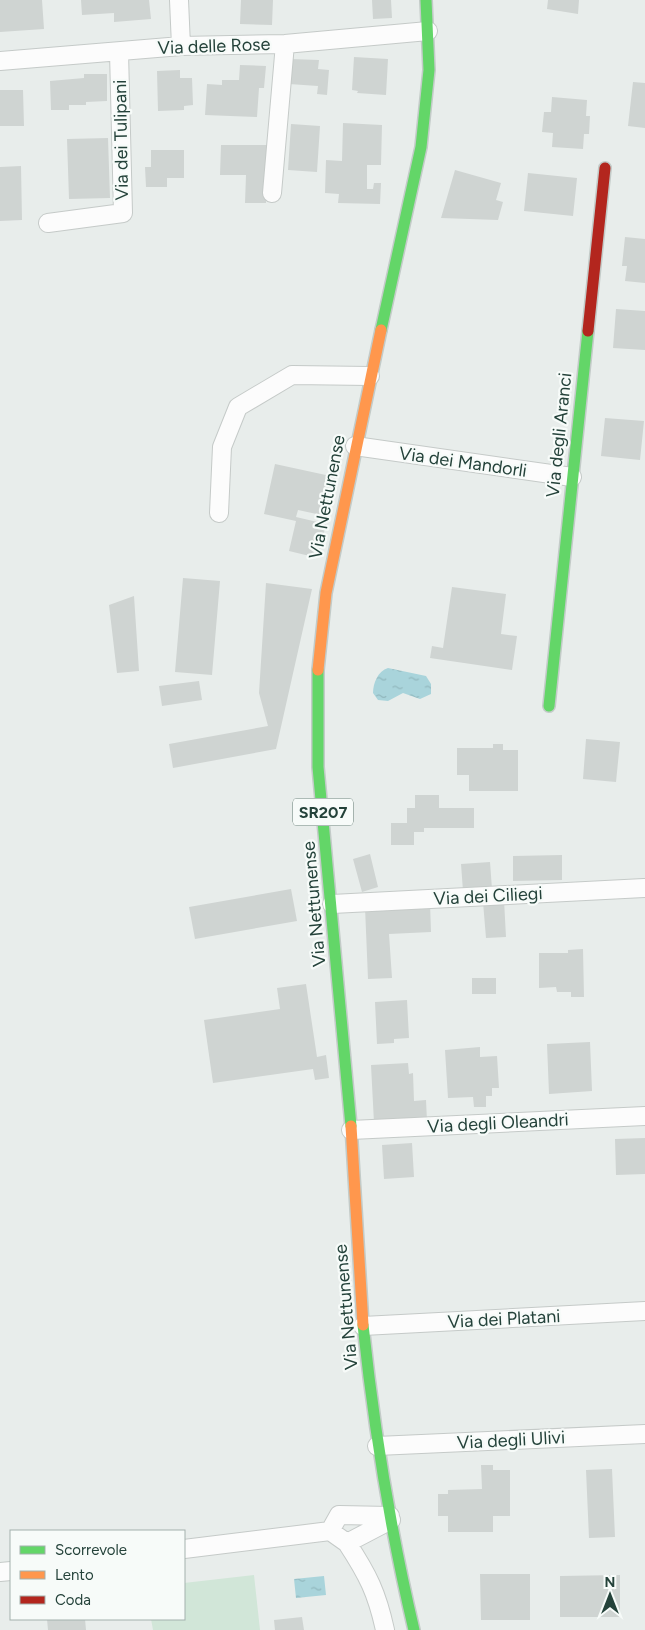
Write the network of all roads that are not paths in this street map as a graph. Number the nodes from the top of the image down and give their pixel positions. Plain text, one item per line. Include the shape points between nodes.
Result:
1 (179, 0) edge
2 (426, 0) edge
3 (428, 31) junction
4 (285, 44) junction
5 (181, 46) junction
6 (119, 52) junction
7 (0, 61) edge
8 (605, 168) dead end
9 (272, 194) dead end
10 (48, 223) dead end
11 (370, 376) junction
12 (355, 446) junction
13 (572, 477) junction
14 (219, 513) dead end
15 (549, 706) dead end
16 (644, 888) dead end
17 (332, 904) junction
18 (645, 1116) edge
19 (350, 1130) junction
20 (645, 1311) edge
21 (363, 1326) junction
22 (645, 1434) edge
23 (377, 1446) junction
24 (390, 1518) junction
25 (330, 1531) junction
26 (347, 1544) junction
27 (185, 1549) edge
28 (386, 1630) edge
29 (414, 1630) edge

1 - 5 street
2 - 3 main road, Via Nettunense / SR207
3 - 4 street, Via delle Rose
3 - 11 main road, Via Nettunense / SR207 via 428,89 418,162
4 - 5 street, Via delle Rose
4 - 9 street
5 - 6 street, Via delle Rose
6 - 7 street, Via delle Rose
6 - 10 street, Via dei Tulipani via 123,213
8 - 13 main road, Via degli Aranci
11 - 12 main road, Via Nettunense / SR207
11 - 14 street via 292,375 238,407 222,447
12 - 13 street, Via dei Mandorli
12 - 17 main road, Via Nettunense / SR207 via 326,593 318,666 318,767
13 - 15 main road, Via degli Aranci
16 - 17 street, Via dei Ciliegi
17 - 19 main road, Via Nettunense / SR207
18 - 19 street, Via degli Oleandri
19 - 21 main road, Via Nettunense / SR207
20 - 21 street, Via dei Platani
21 - 23 main road, Via Nettunense / SR207
22 - 23 street, Via degli Ulivi
23 - 24 main road, Via Nettunense / SR207
24 - 25 street via 339,1515
24 - 26 street
24 - 29 main road, Via Nettunense / SR207
25 - 26 street
25 - 27 street
26 - 28 street via 368,1576

